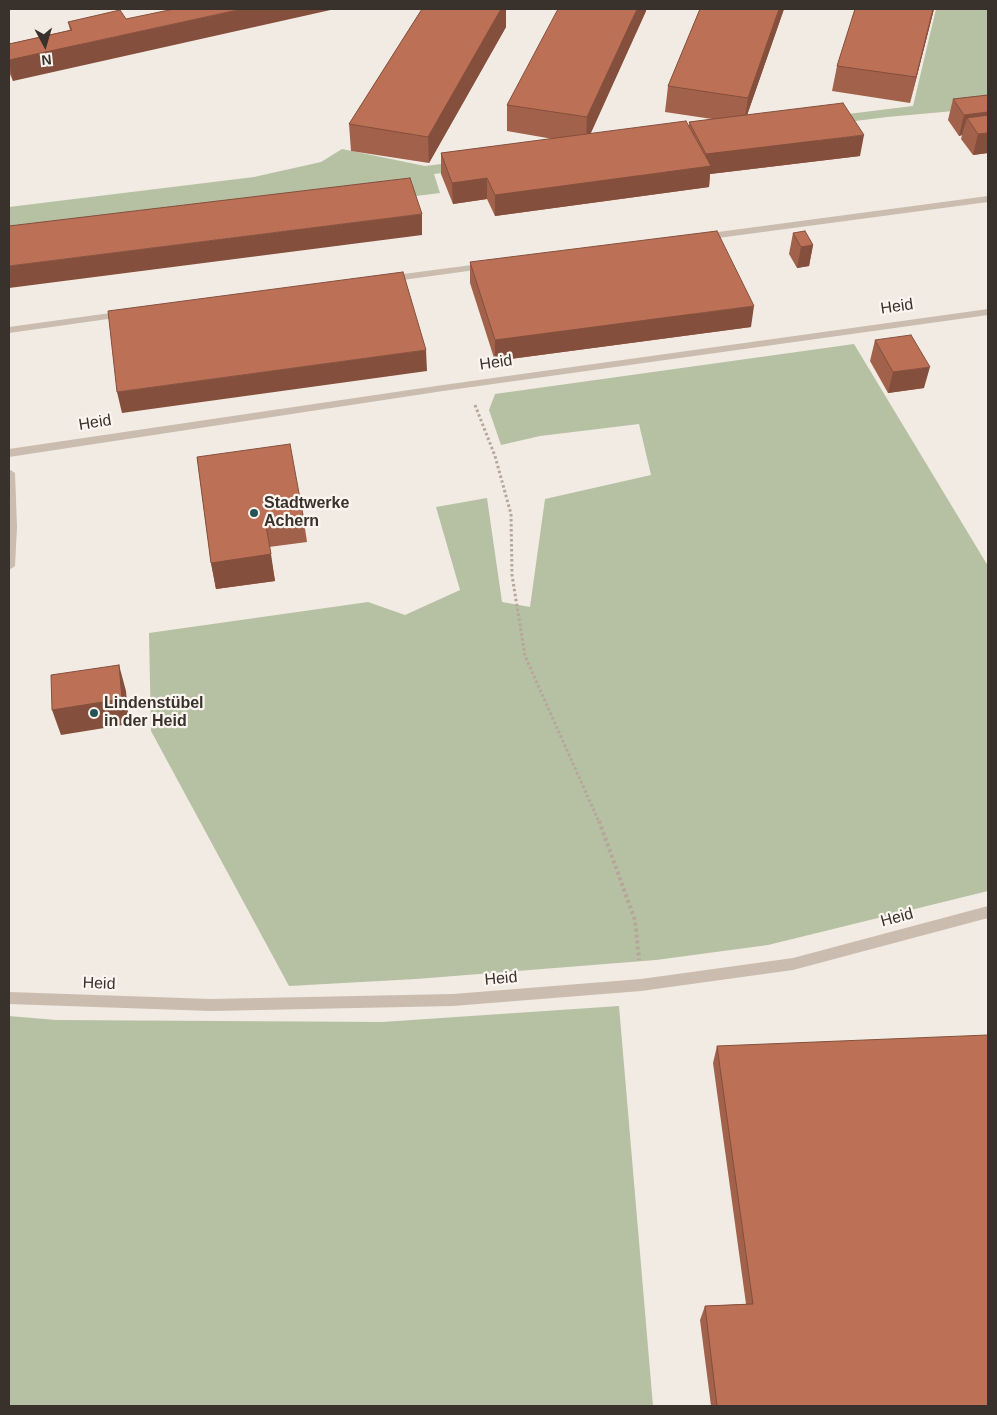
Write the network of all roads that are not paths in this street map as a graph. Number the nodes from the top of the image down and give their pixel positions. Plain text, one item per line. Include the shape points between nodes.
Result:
1 (988, 198) edge
2 (691, 238) edge
3 (494, 265) edge
4 (375, 281) edge
5 (137, 312) edge
6 (988, 312) edge
7 (9, 330) edge
8 (9, 453) edge
9 (9, 473) edge
10 (9, 566) edge
11 (988, 912) edge
12 (9, 998) edge

1 - 2 street
3 - 4 street
5 - 7 street
6 - 8 street, Heid via 467,384
9 - 10 street
11 - 12 street, Heid via 793,964 642,985 452,1000 240,1005

